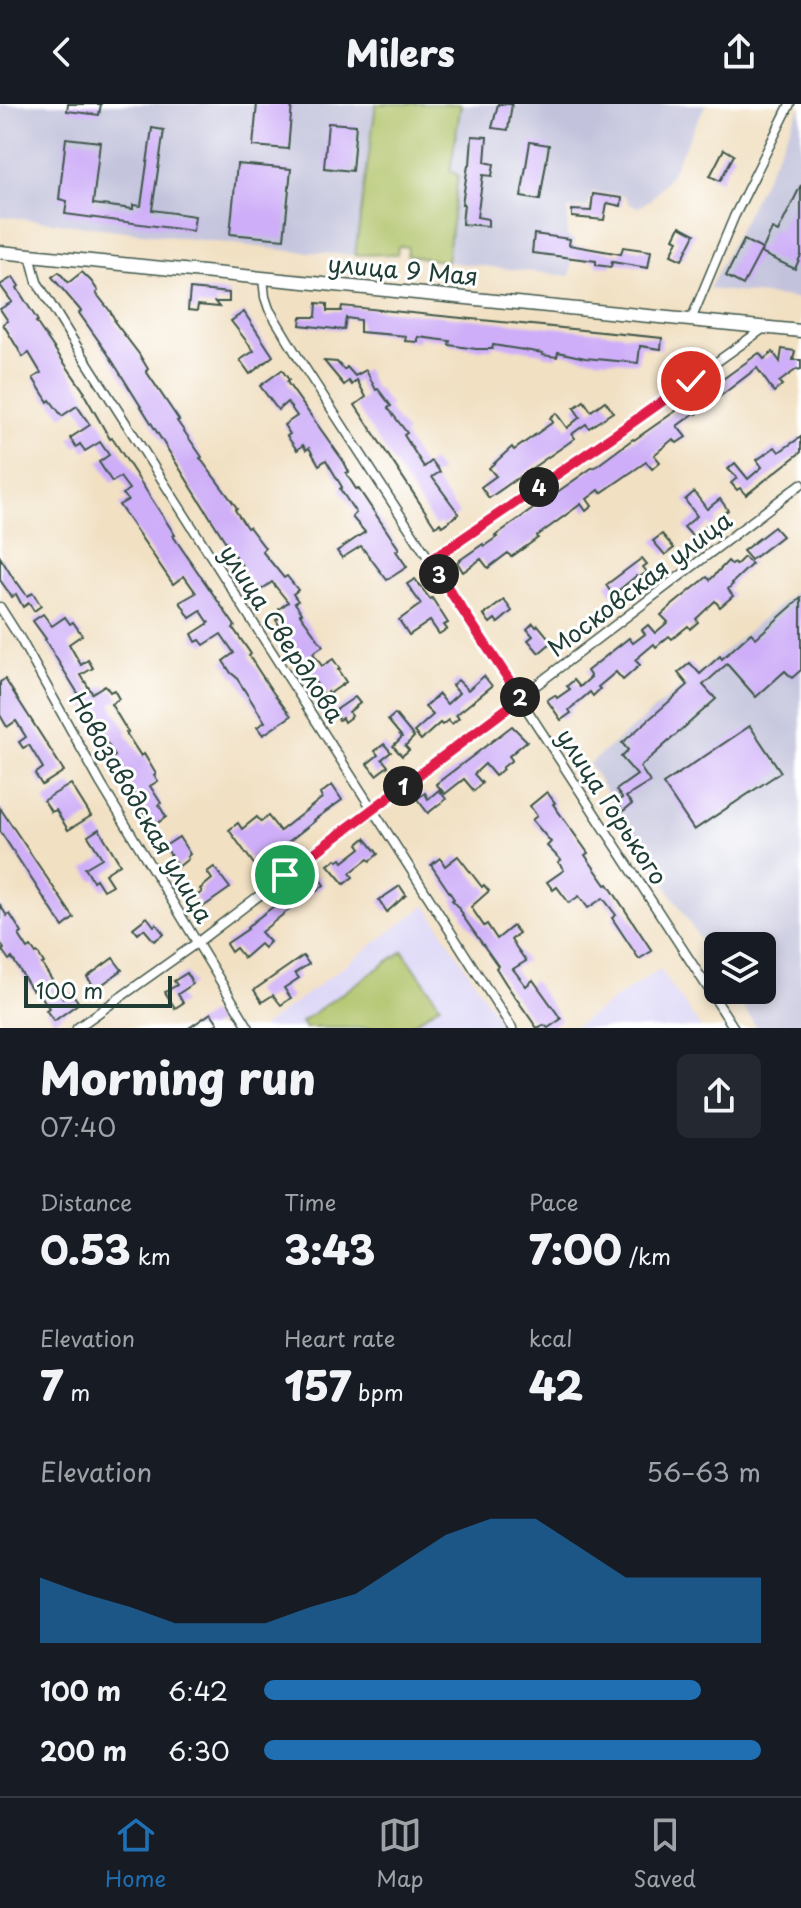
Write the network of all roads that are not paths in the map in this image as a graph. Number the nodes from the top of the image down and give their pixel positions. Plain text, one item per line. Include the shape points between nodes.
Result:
1 (790, 104) edge
2 (0, 252) edge
3 (30, 255) junction
4 (263, 278) junction
5 (691, 320) junction
6 (765, 327) junction
7 (801, 331) edge
8 (801, 484) edge
9 (430, 561) junction
10 (0, 607) edge
11 (521, 698) junction
12 (373, 808) junction
13 (198, 942) junction
14 (77, 1028) edge
15 (249, 1028) edge
16 (512, 1028) edge
17 (734, 1028) edge

1 - 5 street
2 - 3 street, улица 9 Мая
3 - 4 street, улица 9 Мая
3 - 12 street, улица Свердлова via 37,282 69,334
4 - 5 street, улица 9 Мая
4 - 9 street, улица Горького via 276,321
5 - 6 street, улица 9 Мая
6 - 7 street, улица 9 Мая
6 - 9 street
8 - 11 street, Московская улица
9 - 11 street, улица Горького
10 - 13 street, Новозаводская улица
11 - 12 street, Московская улица
11 - 17 street, улица Горького
12 - 13 street, Московская улица
12 - 16 street, улица Свердлова
13 - 14 street, Московская улица
13 - 15 street, Новозаводская улица

